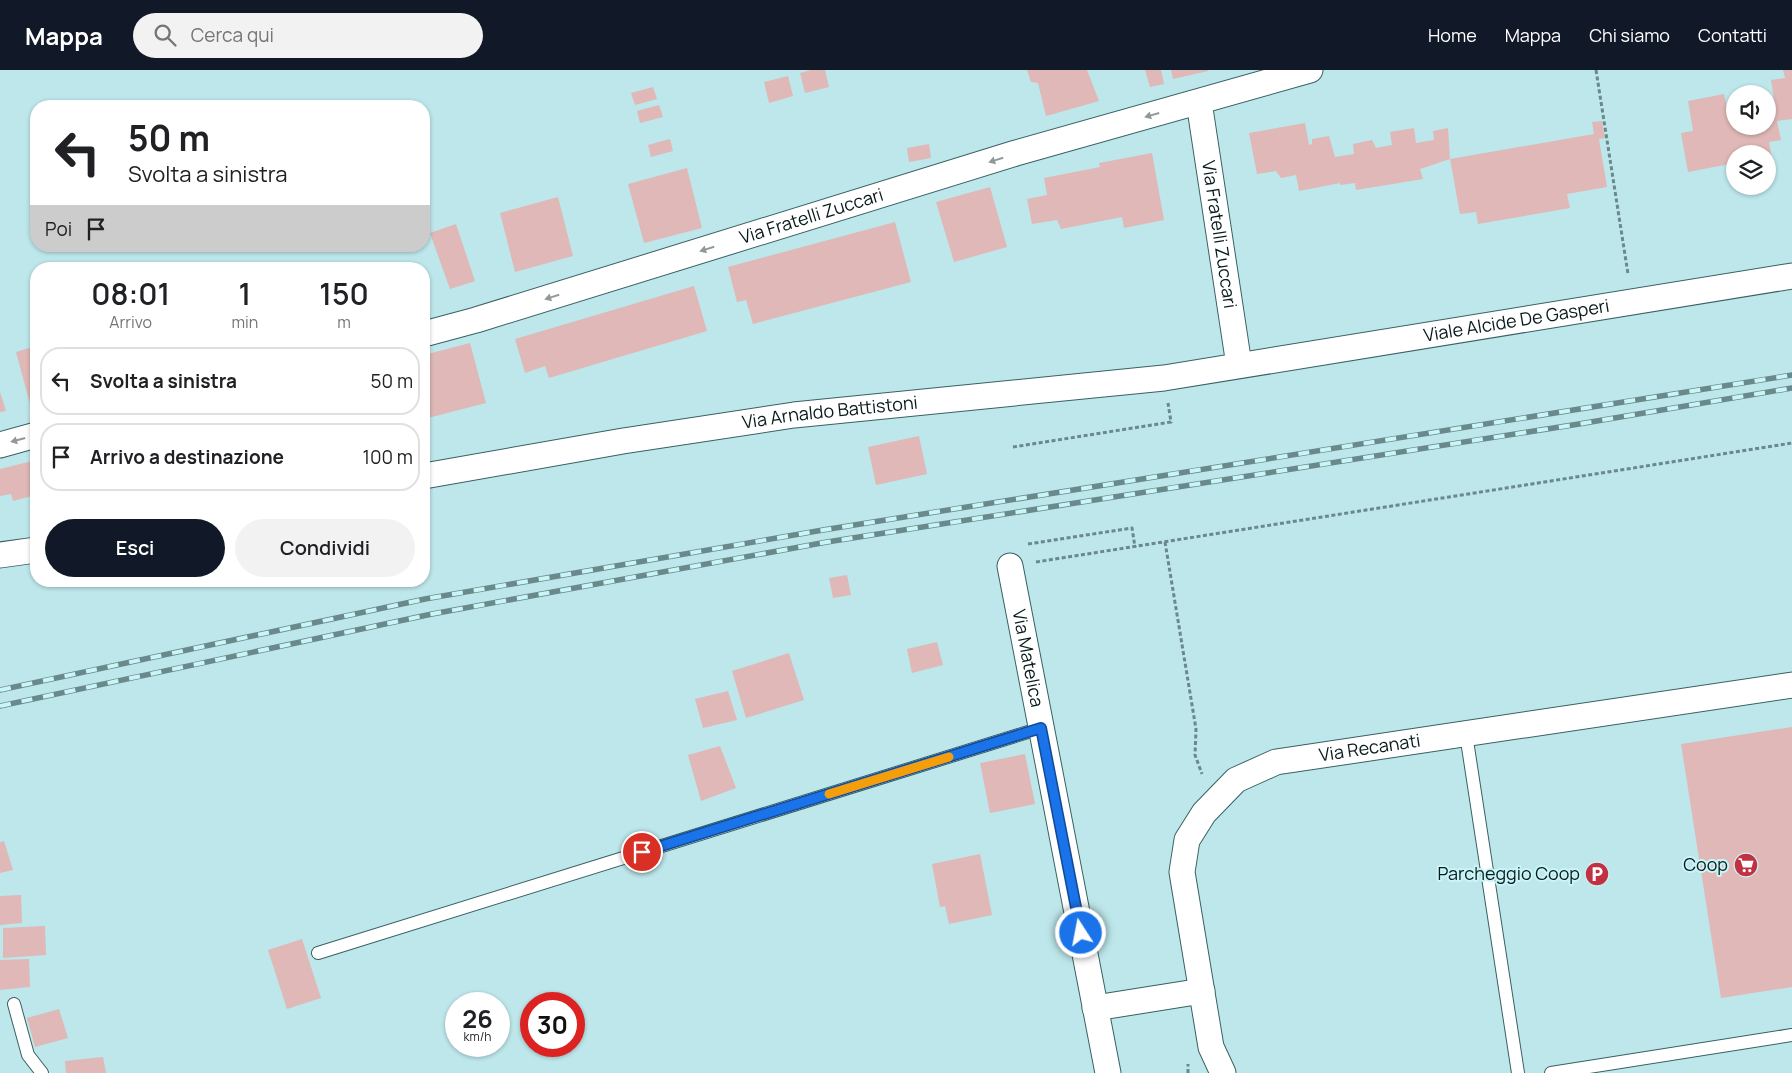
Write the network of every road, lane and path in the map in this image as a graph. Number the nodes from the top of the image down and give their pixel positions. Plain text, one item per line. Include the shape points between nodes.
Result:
1 (1310, 70) edge
2 (1596, 70) edge
3 (1199, 102) junction
4 (1792, 276) edge
5 (1622, 303) junction
6 (430, 332) edge
7 (1240, 365) junction
8 (1164, 378) junction
9 (30, 437) edge
10 (1792, 442) edge
11 (0, 445) edge
12 (1013, 448) dead end
13 (430, 475) edge
14 (1164, 542) junction
15 (1028, 544) dead end
16 (1135, 547) junction
17 (30, 551) edge
18 (0, 555) edge
19 (1010, 566) joint
20 (1792, 685) edge
21 (1041, 728) junction
22 (1466, 734) junction
23 (1208, 768) dead end
24 (1202, 774) junction
25 (1195, 781) dead end
26 (318, 953) dead end
27 (1202, 991) junction
28 (14, 1004) dead end
29 (1095, 1008) junction
30 (1792, 1035) edge
31 (1211, 1047) junction
32 (1197, 1065) edge
33 (42, 1073) edge
34 (1108, 1073) edge
35 (1188, 1073) edge
36 (1223, 1073) edge
37 (1518, 1073) edge
38 (1551, 1073) edge

1 - 3 street, Via Fratelli Zuccari
2 - 5 path via 1629,274 1618,276
3 -> 6 street, Via Fratelli Zuccari via 1016,154
3 - 7 street, Via Fratelli Zuccari
4 - 5 street, Viale Alcide De Gasperi
5 - 7 street, Viale Alcide De Gasperi
7 - 8 street, Via Arnaldo Battistoni
8 - 12 path via 1171,422
8 - 13 street, Via Arnaldo Battistoni via 794,415
9 -> 11 street
10 - 14 path
14 - 16 path
14 - 24 path via 1196,729 1195,755
15 - 16 path via 1132,528
16 - 19 path
17 - 18 street
19 - 21 street, Via Matelica
20 - 22 street, Via Recanati
21 - 26 lane
21 - 29 street, Via Matelica
22 - 27 street, Via Recanati via 1276,762 1236,780 1204,813 1187,840 1182,872
22 - 37 lane
23 - 24 path
24 - 25 path
27 - 29 street
27 - 31 street, Via Recanati
28 - 33 lane via 28,1056
29 - 34 street, Via Matelica
30 - 38 lane
31 - 32 street, Via Recanati
31 - 36 street, Via Recanati
32 - 35 path

